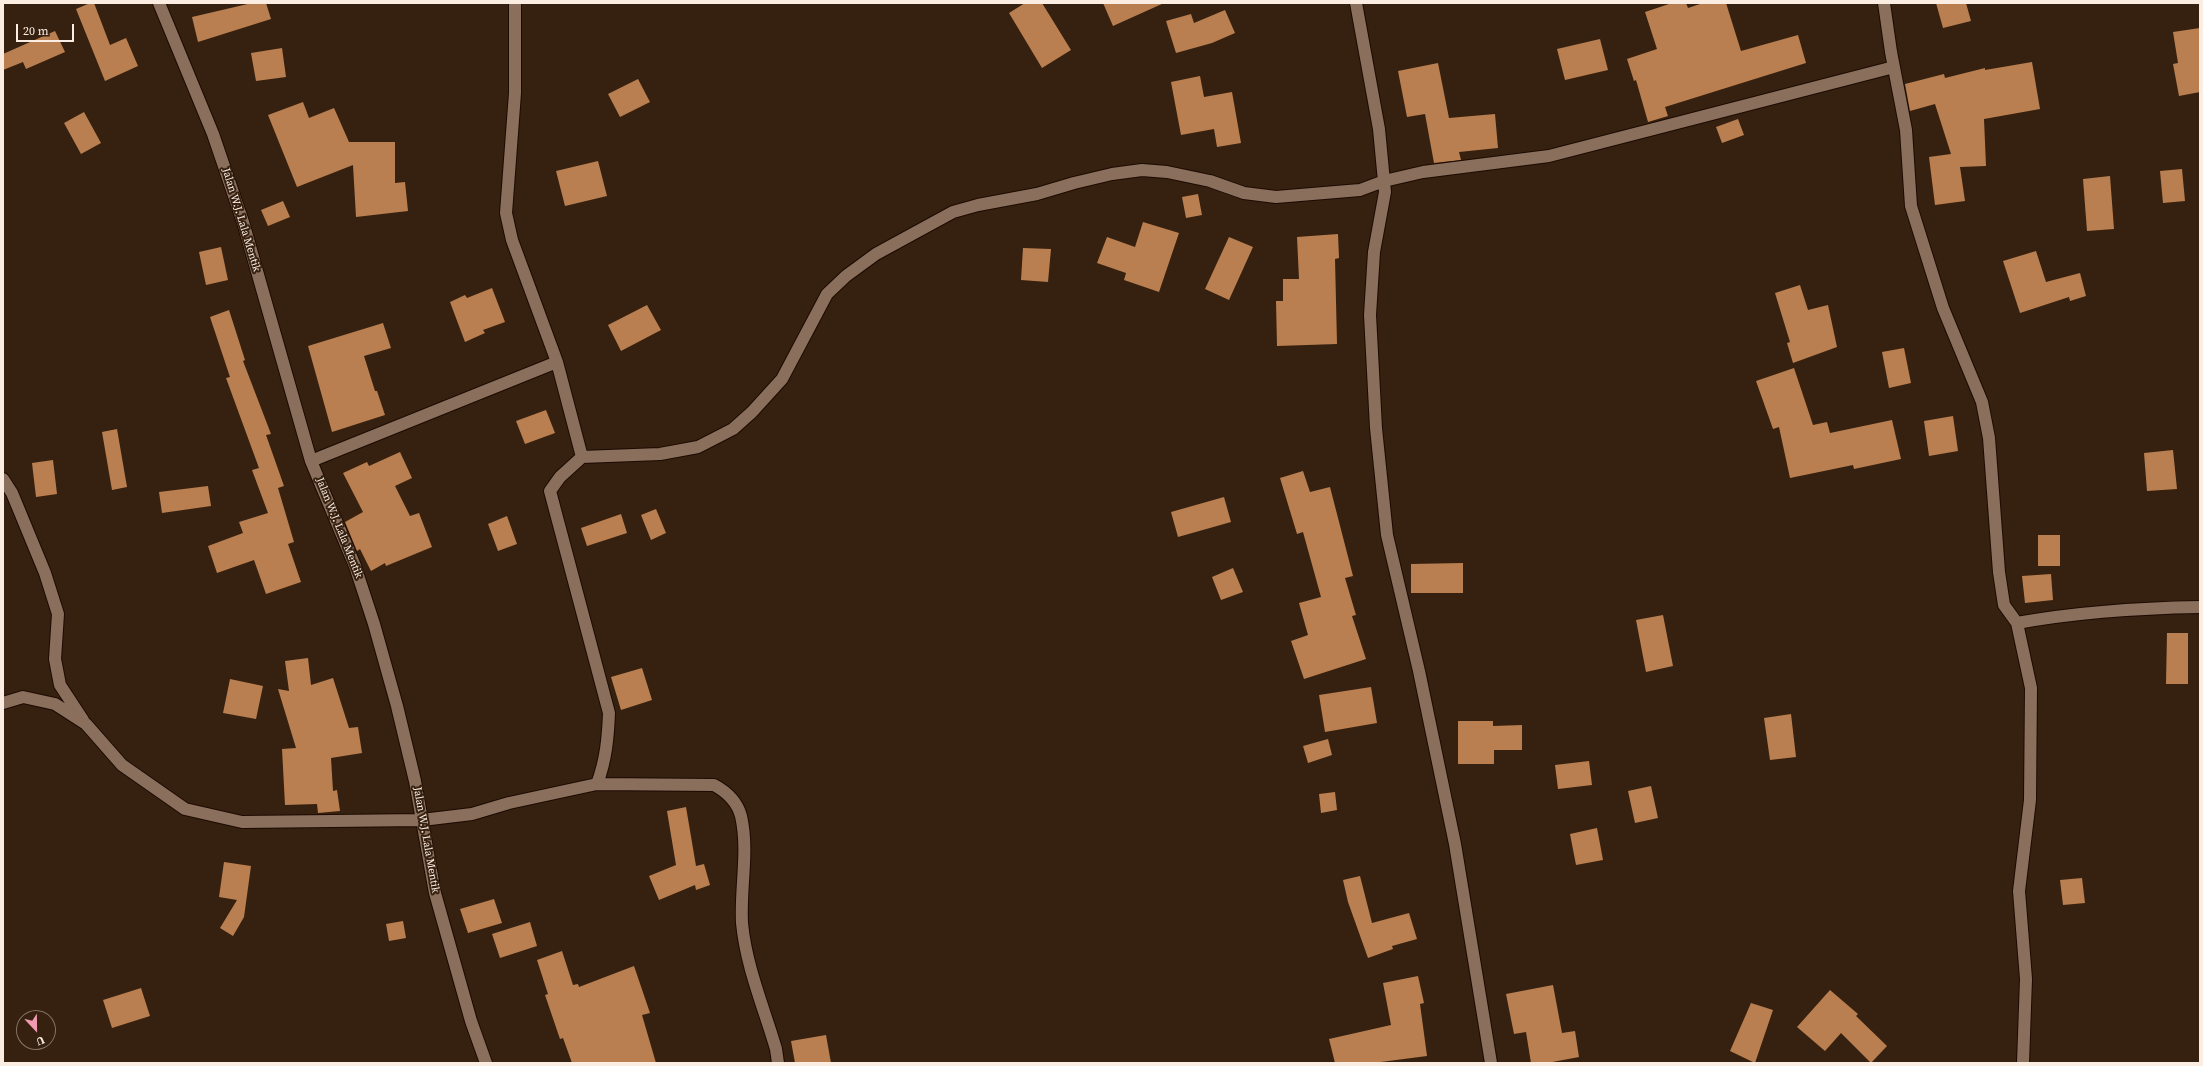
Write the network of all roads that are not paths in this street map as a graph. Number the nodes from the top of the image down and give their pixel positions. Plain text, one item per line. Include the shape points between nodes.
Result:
1 (159, 3) edge
2 (515, 3) edge
3 (1356, 3) edge
4 (1884, 3) edge
5 (1894, 68) junction
6 (1384, 181) junction
7 (557, 362) junction
8 (582, 457) junction
9 (311, 461) junction
10 (3, 479) edge
11 (2200, 607) edge
12 (2017, 623) junction
13 (3, 703) edge
14 (86, 724) junction
15 (597, 784) junction
16 (422, 820) junction
17 (486, 1063) edge
18 (778, 1063) edge
19 (1491, 1063) edge
20 (2023, 1063) edge

1 - 9 street, Jalan W.J. Lala Mentik via 213,134 243,222
2 - 7 street via 515,93 506,213 512,240
3 - 6 street via 1379,129
4 - 5 street
5 - 6 street via 1549,156 1423,172
5 - 12 street via 1906,130 1911,206 1943,308 1982,402 1989,438 2004,605
6 - 8 street via 1360,190 1276,197 1244,192 1210,181 1167,172 1142,170 1112,174 1037,194 953,212 876,254 827,294 782,379 733,429 698,447 660,454
6 - 19 street via 1374,252 1370,315 1376,428 1387,535 1420,671 1455,844
7 - 8 street
7 - 9 street
8 - 15 street via 560,477 550,491 609,713 606,754
9 - 16 street, Jalan W.J. Lala Mentik via 355,566 374,624 397,706
10 - 14 street via 12,493 46,573 58,614 55,659 60,685
11 - 12 street via 2140,608 2058,615
12 - 20 street via 2031,688 2030,800 2019,891 2026,979
13 - 14 street via 23,697 56,704
14 - 16 street via 122,765 185,809 242,822
15 - 16 street via 509,803 472,814
15 - 18 street via 714,785 729,794 740,816 744,851 742,922 747,952
16 - 17 street, Jalan W.J. Lala Mentik via 435,893 471,1021

